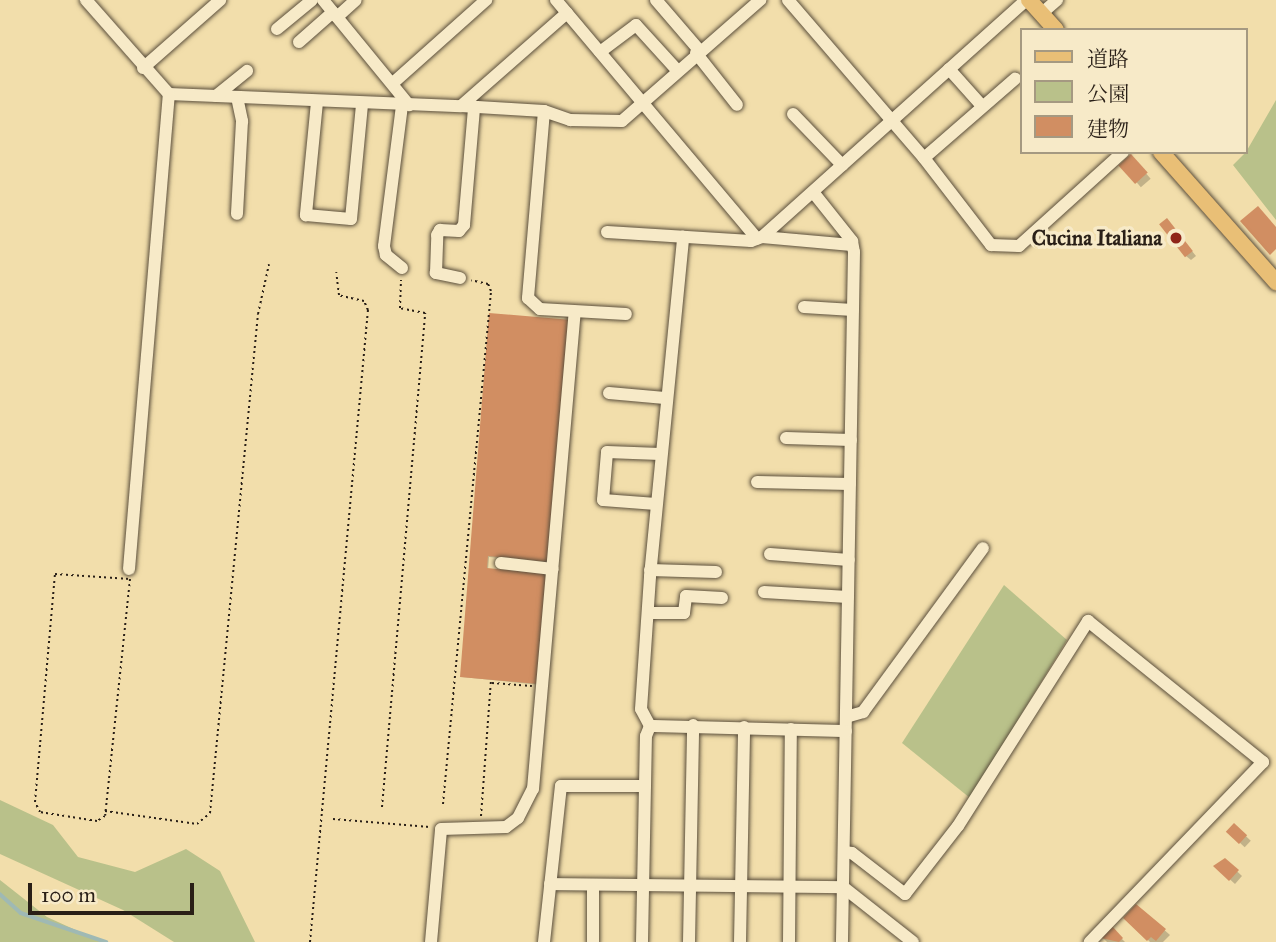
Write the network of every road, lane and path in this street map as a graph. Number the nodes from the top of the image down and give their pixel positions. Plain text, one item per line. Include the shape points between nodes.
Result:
1 (86, 0) edge
2 (220, 0) edge
3 (312, 0) edge
4 (323, 0) edge
5 (356, 0) edge
6 (486, 0) edge
7 (556, 0) edge
8 (656, 0) edge
9 (760, 0) edge
10 (788, 0) edge
11 (1028, 0) edge
12 (1057, 0) edge
13 (567, 13) junction
14 (1042, 13) junction
15 (335, 14) junction
16 (1054, 28) edge
17 (277, 29) dead end
18 (299, 42) dead end
19 (600, 52) junction
20 (698, 52) junction
21 (143, 68) junction
22 (949, 69) junction
23 (677, 70) junction
24 (247, 71) dead end
25 (1015, 79) dead end
26 (393, 83) junction
27 (169, 94) junction
28 (216, 96) junction
29 (237, 97) junction
30 (641, 101) junction
31 (317, 102) junction
32 (362, 104) junction
33 (406, 105) junction
34 (737, 105) dead end
35 (982, 106) junction
36 (467, 107) junction
37 (544, 111) junction
38 (793, 114) dead end
39 (892, 119) junction
40 (1121, 154) edge
41 (1163, 154) edge
42 (925, 158) junction
43 (842, 165) junction
44 (813, 192) junction
45 (237, 214) dead end
46 (607, 232) dead end
47 (683, 237) junction
48 (759, 238) junction
49 (852, 245) junction
50 (269, 264) dead end
51 (402, 268) joint
52 (336, 272) dead end
53 (460, 278) joint
54 (1276, 282) edge
55 (804, 307) dead end
56 (853, 310) junction
57 (575, 312) junction
58 (626, 314) dead end
59 (609, 393) dead end
60 (665, 394) junction
61 (786, 438) dead end
62 (851, 440) junction
63 (660, 454) junction
64 (757, 482) dead end
65 (850, 484) junction
66 (656, 504) junction
67 (983, 548) dead end
68 (770, 554) dead end
69 (849, 560) junction
70 (501, 564) dead end
71 (130, 569) dead end
72 (553, 569) junction
73 (650, 570) junction
74 (716, 572) dead end
75 (764, 592) dead end
76 (848, 597) junction
77 (722, 598) dead end
78 (648, 613) junction
79 (543, 687) junction
80 (846, 717) junction
81 (693, 725) junction
82 (650, 726) junction
83 (744, 727) junction
84 (790, 729) junction
85 (846, 732) junction
86 (645, 786) junction
87 (443, 804) dead end
88 (382, 807) dead end
89 (105, 811) junction
90 (333, 819) dead end
91 (480, 827) junction
92 (442, 828) junction
93 (844, 852) junction
94 (550, 884) junction
95 (593, 885) junction
96 (642, 886) junction
97 (790, 886) junction
98 (740, 887) junction
99 (843, 887) junction
100 (690, 888) junction
101 (310, 942) edge
102 (431, 942) edge
103 (544, 942) edge
104 (593, 942) edge
105 (642, 942) edge
106 (689, 942) edge
107 (740, 942) edge
108 (789, 942) edge
109 (842, 942) edge
110 (913, 942) edge
111 (1090, 942) edge

1 - 21 street
2 - 21 street
3 - 17 street
4 - 15 street
5 - 15 street
6 - 26 street
7 - 13 street
8 - 20 street
9 - 20 street
10 - 39 street
11 - 14 main road
11 - 22 street
12 - 14 street
13 - 19 street
13 - 36 street
14 - 16 main road
15 - 18 street
15 - 26 street
19 - 23 street via 636,25
19 - 30 street
20 - 23 street
20 - 34 street
21 - 27 street
22 - 35 street
22 - 39 street
23 - 30 street
24 - 28 street
25 - 35 street
26 - 33 street
27 - 28 street
27 - 71 street
28 - 29 street
29 - 31 street
29 - 45 street via 242,121
30 - 37 street via 622,121 570,120
30 - 48 street
31 - 32 street
31 - 32 street via 306,215 351,219
32 - 33 street
33 - 36 street
33 - 51 street via 384,246 386,255
35 - 42 street
36 - 37 street
36 - 53 street via 464,225 459,231 440,230 437,235 436,273
37 - 57 street via 528,298 540,309
38 - 43 street
39 - 42 street
39 - 43 street
40 - 42 street via 1013,247 991,245
41 - 54 main road
43 - 44 street
44 - 48 street
44 - 49 street
46 - 47 street
47 - 48 street
47 - 60 street via 673,360
48 - 49 street
49 - 56 street
50 - 89 path via 258,314 210,813 197,824
51 - 88 path via 400,308 425,313
52 - 101 path via 340,295 364,301 368,310
53 - 87 path via 488,284 491,291
55 - 56 street
56 - 62 street
57 - 58 street
57 - 72 street
59 - 60 street
60 - 63 street
61 - 62 street
62 - 65 street
63 - 66 street
63 - 66 street via 607,452 603,500
64 - 65 street
65 - 69 street
66 - 73 street
67 - 80 street via 863,712
68 - 69 street
69 - 76 street
70 - 72 street
72 - 79 street
73 - 74 street
73 - 78 street
75 - 76 street
76 - 80 street
77 - 78 street via 686,596 684,613
78 - 82 street via 641,709
79 - 91 street via 529,800 506,827
79 - 91 path via 491,681
80 - 85 street
81 - 82 street
81 - 83 street
81 - 100 street
82 - 86 street
83 - 84 street
83 - 98 street
84 - 85 street
84 - 97 street
85 - 93 street
86 - 94 street via 561,786
86 - 96 street
89 - 89 path via 97,821 40,812 35,802 55,574 130,579
90 - 92 path
91 - 92 street
92 - 102 street
93 - 99 street
93 - 111 street via 852,853 905,894 958,826 1088,621 1263,762
94 - 95 street
94 - 103 street
95 - 96 street
95 - 104 street
96 - 100 street
96 - 105 street
97 - 98 street
97 - 99 street
97 - 108 street
98 - 100 street
98 - 107 street
99 - 109 street
99 - 110 street
100 - 106 street

